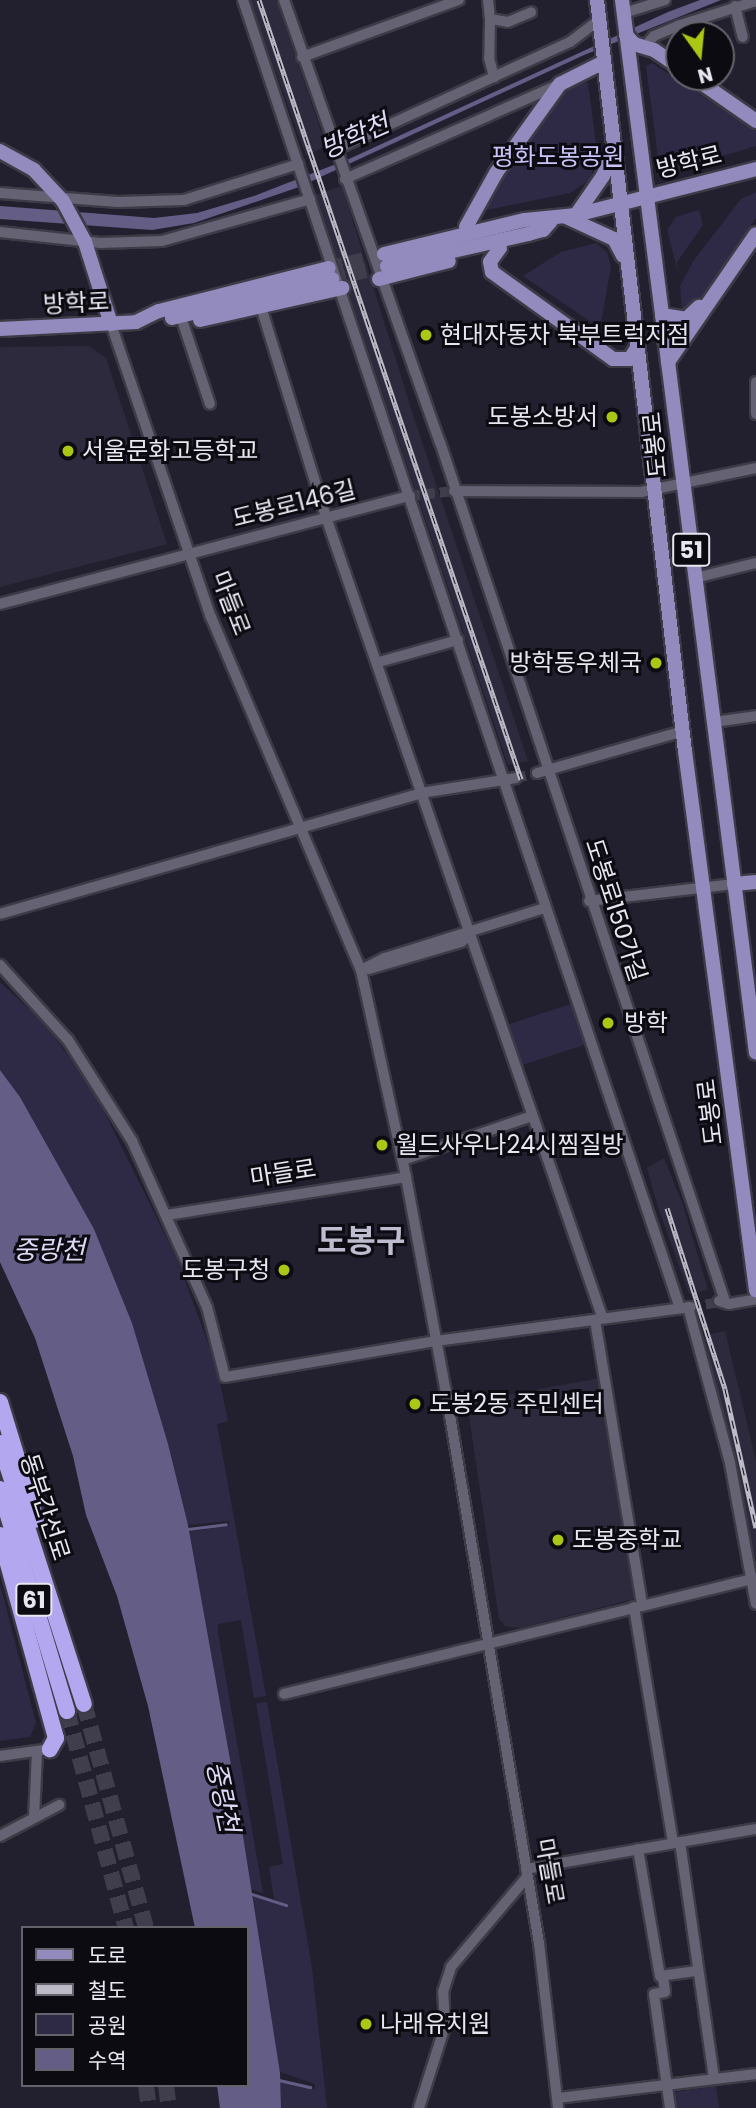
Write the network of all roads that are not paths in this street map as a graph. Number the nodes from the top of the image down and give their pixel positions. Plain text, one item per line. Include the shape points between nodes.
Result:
1 (243, 0) edge
2 (284, 0) edge
3 (459, 0) edge
4 (488, 0) edge
5 (665, 0) edge
6 (756, 1) edge
7 (735, 6) junction
8 (623, 10) edge
9 (531, 12) dead end
10 (599, 14) edge
11 (490, 19) junction
12 (743, 37) dead end
13 (627, 42) junction
14 (645, 46) junction
15 (302, 57) junction
16 (665, 58) edge
17 (604, 59) junction
18 (494, 77) junction
19 (560, 84) junction
20 (713, 91) edge
21 (756, 121) edge
22 (615, 148) junction
23 (0, 151) edge
24 (335, 152) junction
25 (298, 167) junction
26 (753, 173) edge
27 (344, 176) junction
28 (0, 193) edge
29 (646, 197) junction
30 (61, 199) junction
31 (310, 199) junction
32 (621, 204) junction
33 (571, 216) junction
34 (466, 226) junction
35 (756, 226) edge
36 (527, 227) junction
37 (0, 232) edge
38 (756, 234) edge
39 (83, 236) junction
40 (499, 248) junction
41 (380, 262) junction
42 (628, 272) junction
43 (334, 273) junction
44 (261, 307) junction
45 (662, 315) junction
46 (175, 317) junction
47 (111, 324) junction
48 (0, 330) edge
49 (638, 346) junction
50 (668, 362) junction
51 (756, 382) edge
52 (755, 401) edge
53 (210, 404) dead end
54 (756, 414) edge
55 (756, 468) edge
56 (682, 485) junction
57 (657, 490) junction
58 (454, 491) junction
59 (410, 496) junction
60 (326, 517) junction
61 (188, 555) junction
62 (756, 564) edge
63 (695, 578) junction
64 (0, 604) edge
65 (458, 640) junction
66 (379, 662) junction
67 (756, 716) edge
68 (714, 722) junction
69 (683, 731) junction
70 (542, 772) junction
71 (516, 778) tunnel mouth
72 (504, 779) junction
73 (421, 793) junction
74 (301, 830) junction
75 (756, 882) edge
76 (734, 884) junction
77 (705, 887) junction
78 (589, 901) junction
79 (545, 908) junction
80 (0, 914) edge
81 (471, 934) junction
82 (0, 965) edge
83 (361, 971) junction
84 (756, 1053) edge
85 (532, 1116) junction
86 (402, 1160) junction
87 (406, 1177) junction
88 (166, 1215) junction
89 (756, 1290) edge
90 (756, 1299) edge
91 (686, 1307) junction
92 (599, 1319) junction
93 (436, 1341) junction
94 (0, 1402) edge
95 (0, 1443) edge
96 (0, 1489) edge
97 (0, 1535) edge
98 (754, 1578) edge
99 (756, 1604) edge
100 (638, 1606) junction
101 (488, 1643) junction
102 (68, 1651) junction
103 (284, 1694) dead end
104 (84, 1704) tunnel mouth
105 (67, 1711) tunnel mouth
106 (44, 1750) junction
107 (0, 1756) edge
108 (59, 1805) dead end
109 (34, 1818) junction
110 (756, 1829) edge
111 (0, 1836) edge
112 (676, 1842) junction
113 (638, 1849) junction
114 (527, 1873) junction
115 (697, 1971) junction
116 (663, 1977) junction
117 (756, 2074) edge
118 (713, 2079) junction
119 (667, 2085) junction
120 (558, 2103) edge
121 (419, 2108) edge
122 (670, 2108) edge

1 - 25 street
2 - 15 street, 도봉로150가길
3 - 15 street
4 - 11 street
5 - 8 street
6 - 7 street
7 - 12 street
7 - 14 street via 654,36
8 - 13 main road, 도봉로 / 51
9 - 11 street via 508,22
10 - 17 main road, 도봉로 / 51
10 - 18 street, 도봉로 via 580,37
11 - 18 street via 489,58
13 - 14 main road
13 - 29 main road, 도봉로 / 51
14 - 16 main road
15 - 24 street, 도봉로150가길
17 - 19 main road
17 - 22 main road, 도봉로 / 51
18 - 24 street, 도봉로
19 - 27 street
19 - 34 main road via 496,173
20 - 21 main road
22 - 32 main road, 도봉로 / 51
22 - 33 main road via 603,176
23 - 30 main road via 34,170
24 - 27 street, 도봉로150가길
25 - 30 street via 184,200
25 - 31 street
26 - 29 main road, 방학로
27 - 41 street, 도봉로150가길
28 - 30 street
29 - 32 main road, 방학로
29 - 45 main road, 도봉로 / 51
30 - 39 main road, 마들로
31 - 39 street via 190,236
31 - 43 street
32 - 33 main road, 방학로
32 - 42 main road, 도봉로 / 51
33 - 36 main road, 방학로 via 551,220 543,230
33 - 42 main road via 614,239
34 - 36 main road via 512,215
34 - 41 main road
35 - 45 main road via 695,312 678,320
36 - 40 main road
36 - 41 main road, 방학로
37 - 39 street
38 - 50 main road
39 - 47 main road, 마들로
40 - 41 main road
40 - 49 main road via 490,262 492,272 613,359 630,359
41 - 58 street, 도봉로150가길
42 - 49 main road, 도봉로 / 51
43 - 44 main road
43 - 46 main road, 방학로
43 - 59 street
44 - 46 main road
44 - 60 street
45 - 50 main road, 도봉로 / 51
46 - 47 main road, 방학로
46 - 53 street
47 - 48 main road, 방학로
47 - 61 street, 마들로
49 - 57 main road, 도봉로 / 51
50 - 56 main road, 도봉로 / 51
51 - 52 street
52 - 54 street
55 - 56 street
56 - 57 street
56 - 63 main road, 도봉로 / 51
57 - 58 street
57 - 69 main road, 도봉로 / 51
58 - 70 street, 도봉로150가길
59 - 60 street, 도봉로146길
59 - 65 street
60 - 61 street, 도봉로146길
60 - 66 street
61 - 64 street, 도봉로146길
61 - 74 street, 마들로
62 - 63 street
63 - 68 main road, 도봉로 / 51
65 - 66 street
65 - 72 street
66 - 73 street
67 - 68 street
68 - 76 main road, 도봉로 / 51
69 - 70 street
69 - 77 main road, 도봉로 / 51
70 - 78 street, 도봉로150가길
71 - 72 street
72 - 73 street
72 - 79 street
73 - 74 street
73 - 81 street
74 - 80 street
74 - 83 street, 마들로
75 - 76 main road
76 - 77 street
76 - 84 main road, 도봉로 / 51
77 - 78 street
77 - 89 main road, 도봉로 / 51
78 - 90 street, 도봉로150가길 via 722,1301
79 - 81 street
79 - 91 street
81 - 83 street via 385,958
81 - 85 street
82 - 88 street via 60,1031 93,1076 132,1141
83 - 86 street, 마들로
85 - 86 street
85 - 92 street
86 - 87 street, 마들로
87 - 88 street, 마들로
87 - 93 street, 마들로
88 - 93 street via 207,1307 225,1377
91 - 92 street
91 - 98 street via 730,1463
92 - 93 street
92 - 100 street
93 - 101 street, 마들로
94 - 102 highway via 54,1580
95 - 102 highway, 동부간선로 / 61
96 - 105 highway, 동부간선로 / 61
97 - 106 highway via 56,1738
98 - 99 street
98 - 100 street
100 - 101 street
100 - 112 street
101 - 103 street
101 - 114 street, 마들로
102 - 104 highway, 동부간선로 / 61
106 - 107 street
106 - 109 street
108 - 109 street
109 - 111 street
110 - 112 street
112 - 113 street
112 - 115 street
113 - 114 street
113 - 116 street
114 - 120 street, 마들로 via 555,2050
114 - 121 street via 451,1968 443,1992 444,2026
115 - 116 street
115 - 118 street
116 - 119 street via 665,1993 654,1994
117 - 118 street
118 - 119 street
119 - 120 street
119 - 122 street

